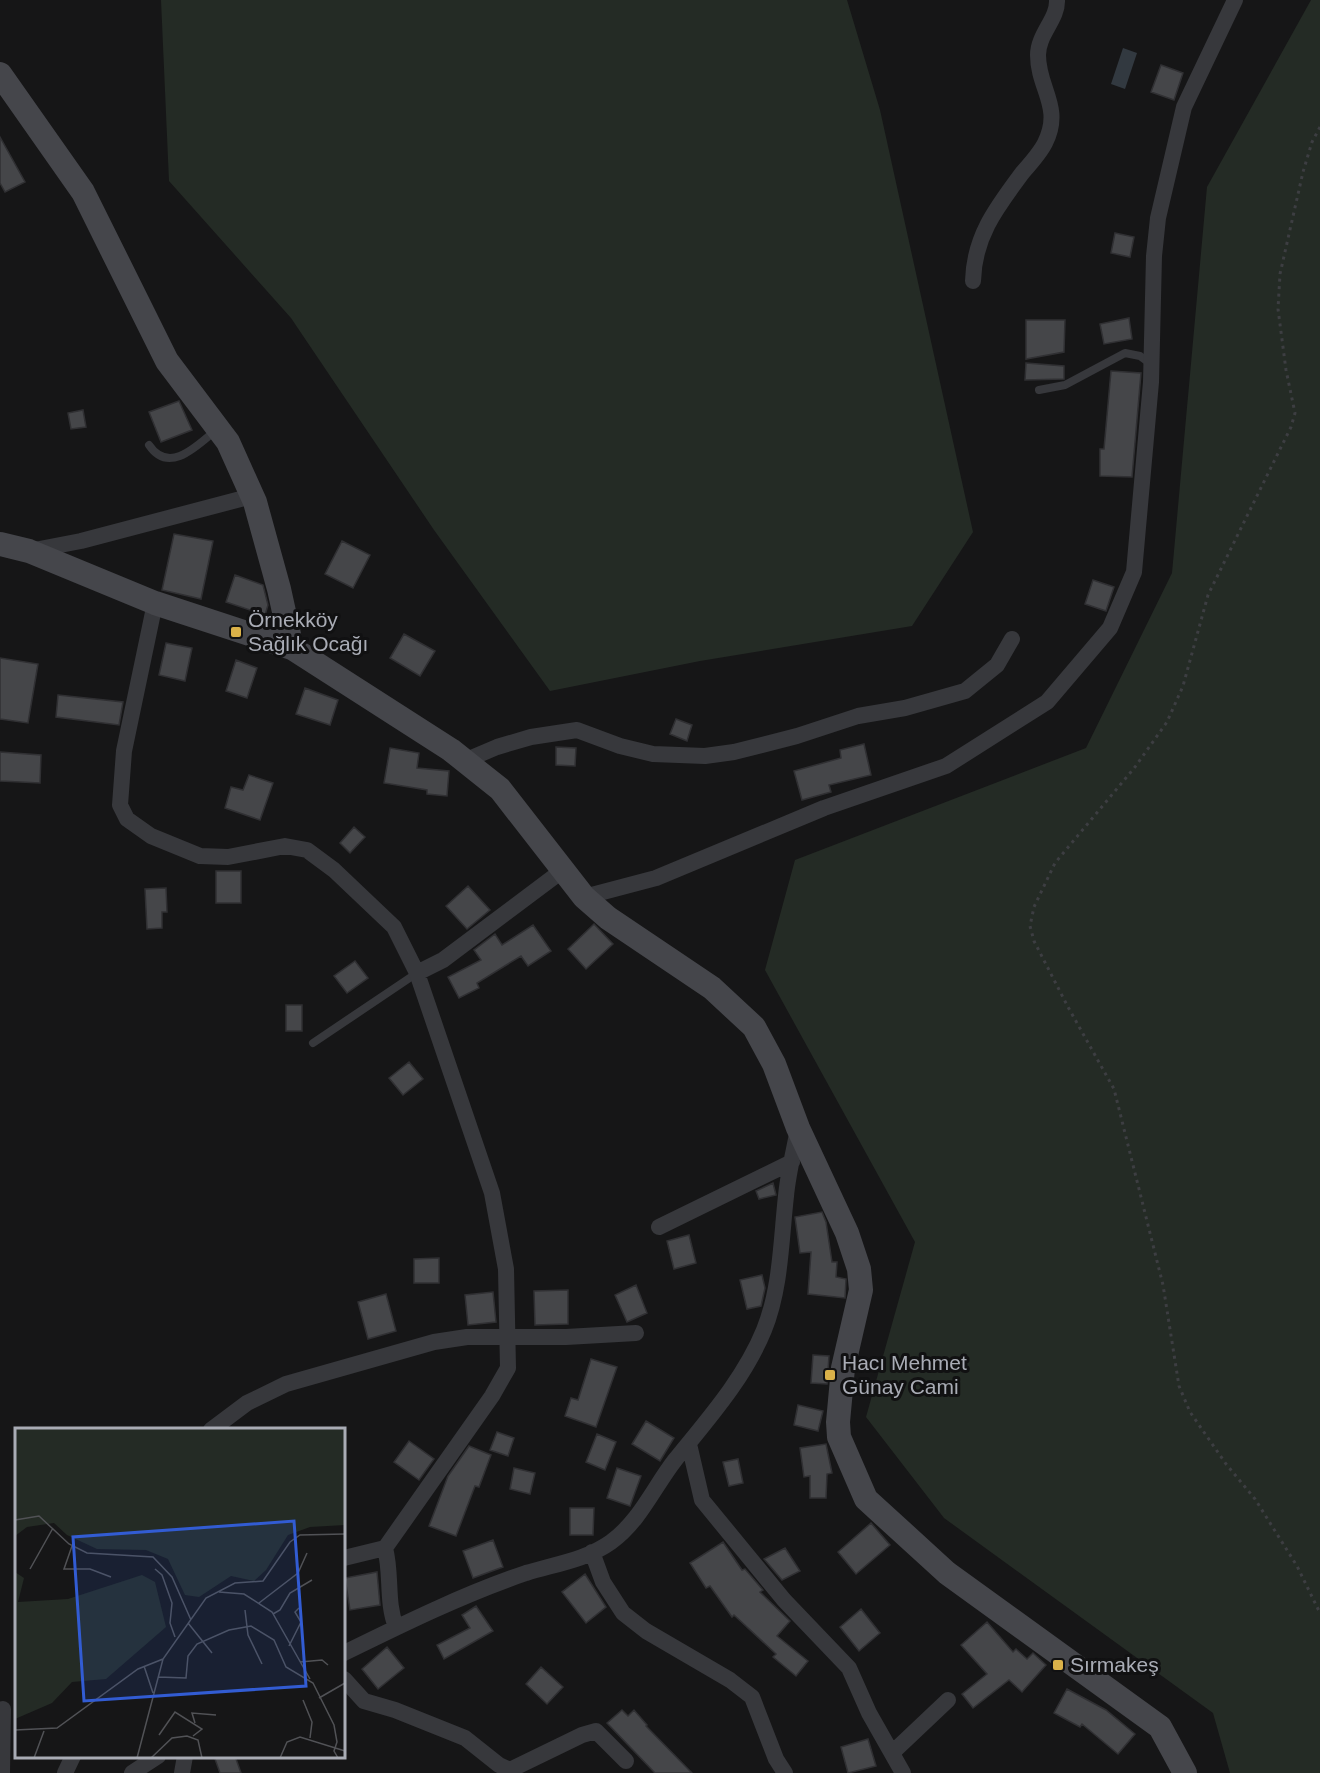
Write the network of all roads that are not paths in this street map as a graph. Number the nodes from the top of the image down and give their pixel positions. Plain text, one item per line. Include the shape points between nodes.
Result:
1 (1057, 0) edge
2 (1235, 0) edge
3 (0, 74) edge
4 (973, 281) dead end
5 (1151, 363) junction
6 (1039, 390) dead end
7 (218, 429) junction
8 (149, 445) dead end
9 (252, 496) junction
10 (0, 544) edge
11 (29, 551) junction
12 (155, 603) junction
13 (1012, 639) dead end
14 (292, 648) junction
15 (464, 761) junction
16 (563, 870) junction
17 (584, 897) junction
18 (417, 973) junction
19 (313, 1043) dead end
20 (798, 1128) junction
21 (792, 1162) junction
22 (659, 1227) dead end
23 (636, 1333) dead end
24 (508, 1336) junction
25 (214, 1428) edge
26 (689, 1444) junction
27 (385, 1548) junction
28 (592, 1552) junction
29 (345, 1558) edge
30 (396, 1627) junction
31 (345, 1652) edge
32 (345, 1680) edge
33 (948, 1700) dead end
34 (3, 1709) dead end
35 (892, 1753) junction
36 (72, 1758) edge
37 (155, 1758) edge
38 (185, 1758) edge
39 (626, 1761) dead end
40 (2, 1773) edge
41 (65, 1773) edge
42 (132, 1773) edge
43 (182, 1773) edge
44 (785, 1773) edge
45 (903, 1773) edge
46 (1185, 1773) edge

1 - 4 street via 1038,54 1053,122 1045,144 983,229 973,265
2 - 5 street via 1184,107 1168,173 1154,256
3 - 7 street via 83,192 167,361
5 - 6 lane via 1125,353 1065,385
5 - 17 street via 1134,572 1110,628 1047,702 946,766 824,808 656,878
7 - 8 lane via 179,456 168,459 156,455
7 - 9 street via 228,442
9 - 11 street via 81,542
9 - 14 street
10 - 11 street
11 - 12 street
12 - 14 street
12 - 18 street via 124,751 120,805 127,819 152,836 200,856 228,857 285,846 307,850 394,927
13 - 15 street via 997,664 965,691 858,716 734,752 705,756 653,754 577,730 531,737
14 - 15 street
15 - 16 street via 500,789
16 - 17 street
16 - 18 street via 443,960
17 - 20 street via 712,988 754,1027 774,1064
18 - 19 lane
18 - 24 street via 492,1193 506,1269
20 - 21 street
20 - 46 street via 847,1233 859,1269 861,1290 843,1368 838,1422 839,1437 861,1491 947,1574 1160,1727
21 - 22 street
21 - 26 street via 781,1256 765,1328 748,1363
23 - 24 street
24 - 25 street via 434,1342 286,1384 247,1403
24 - 27 street via 508,1368 492,1396
26 - 28 street via 638,1515 611,1542
26 - 35 street via 702,1500 784,1600 849,1668
27 - 29 street
27 - 30 street via 390,1613
28 - 30 street via 526,1573
28 - 44 street via 603,1582 623,1613 752,1697
30 - 31 street
32 - 39 street via 364,1701 465,1738 510,1770 596,1731
33 - 35 street
34 - 40 street
35 - 45 street
36 - 41 street
37 - 42 street
38 - 43 street

